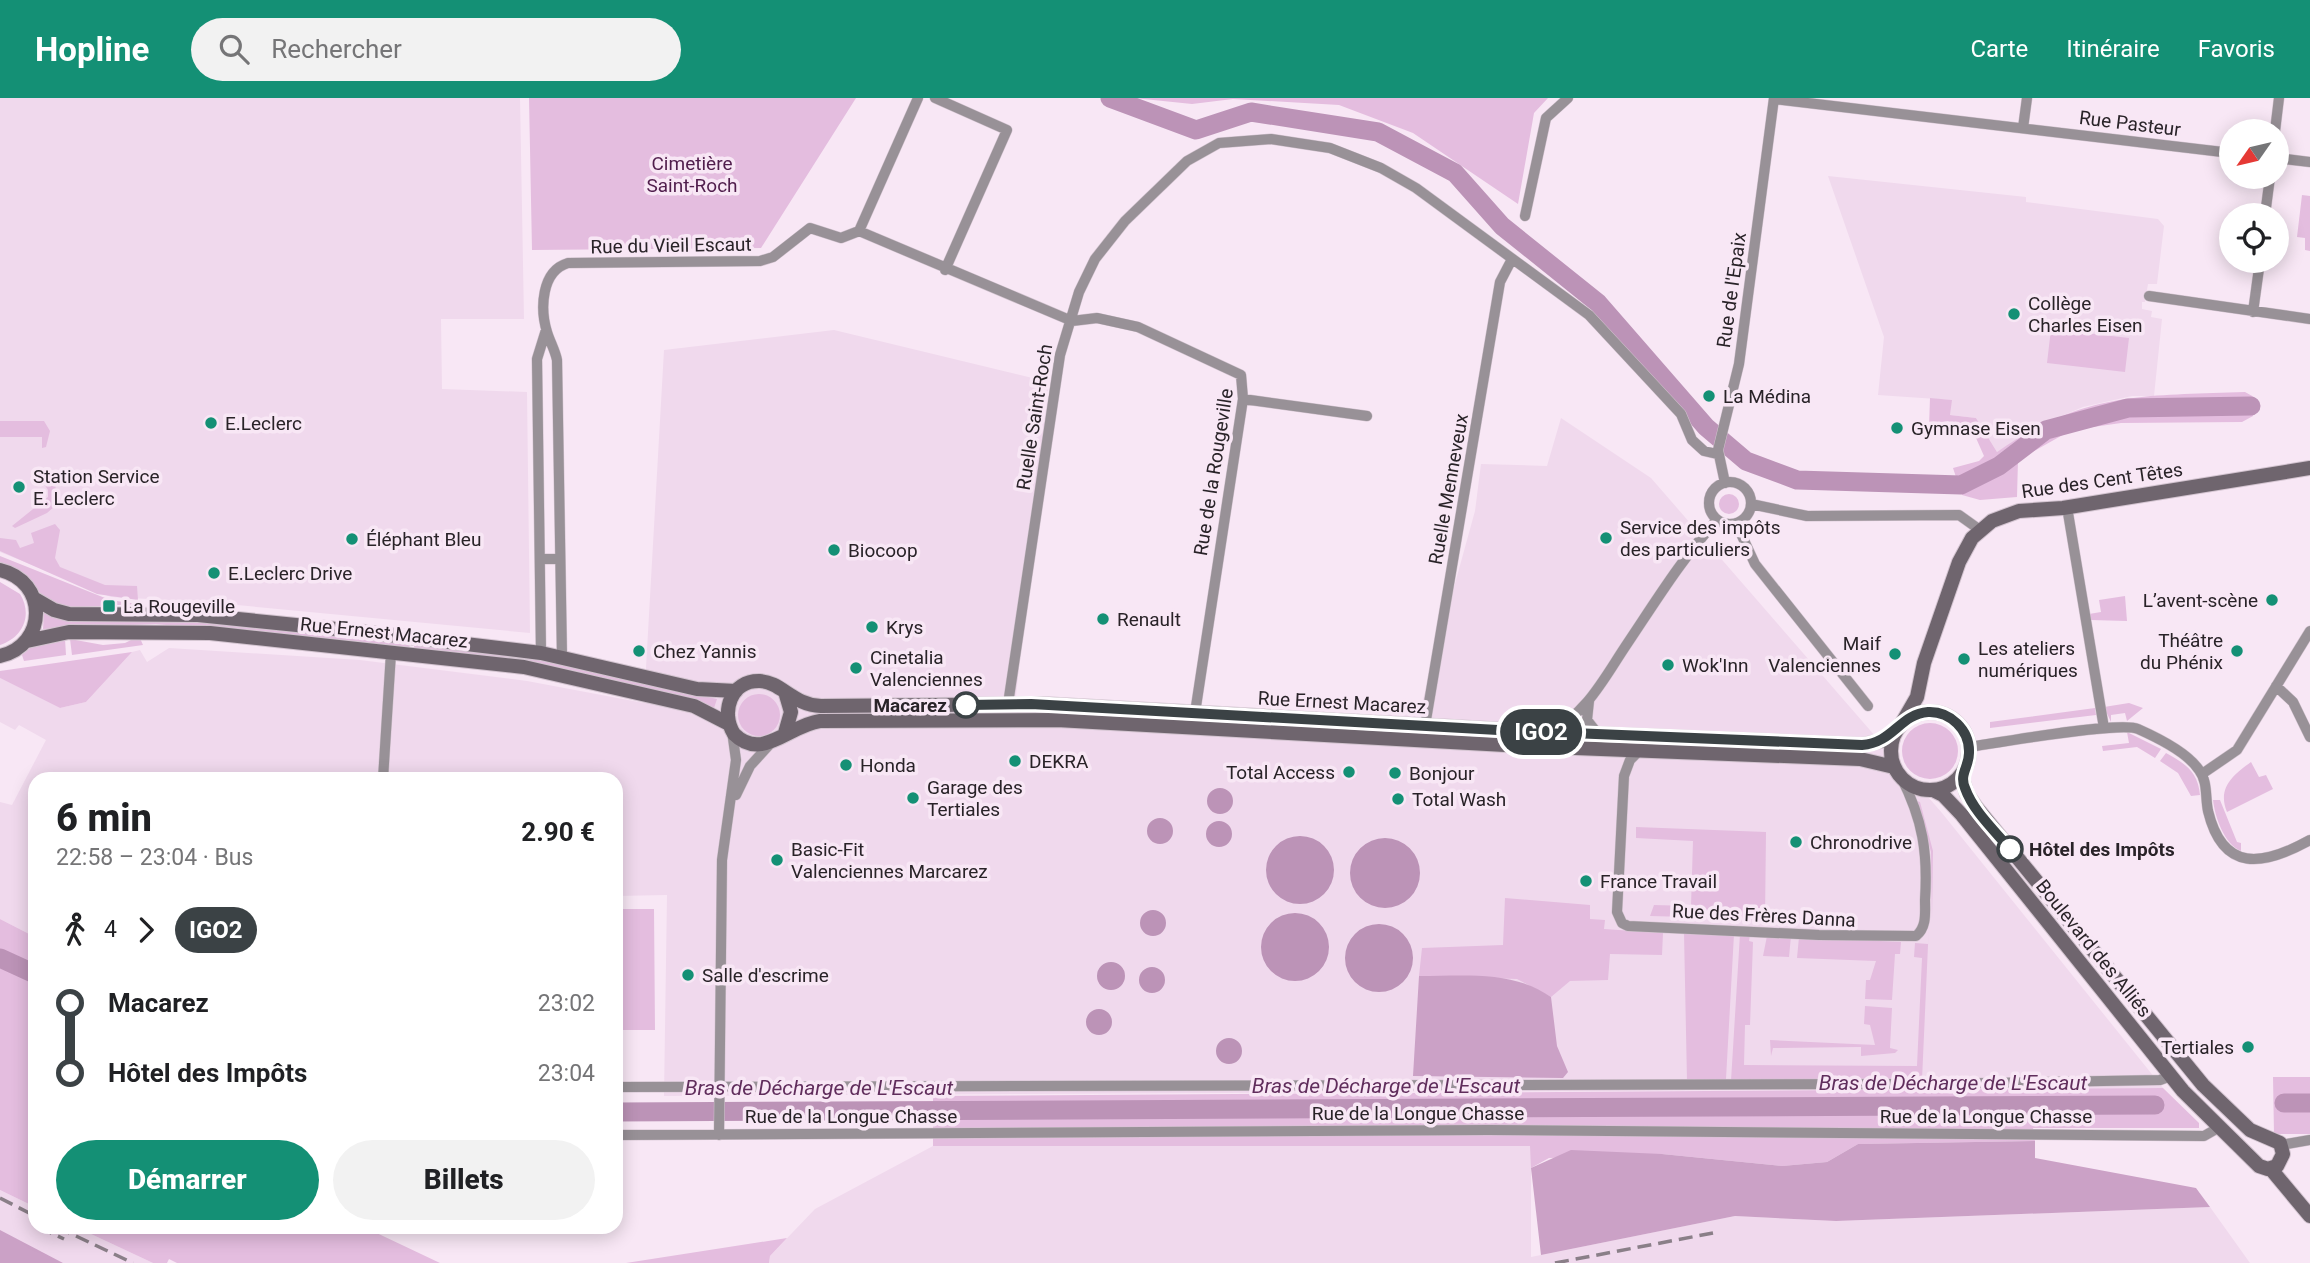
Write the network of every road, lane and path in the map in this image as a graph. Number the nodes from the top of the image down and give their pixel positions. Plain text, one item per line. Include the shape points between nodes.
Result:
1 (918, 98) edge
2 (935, 98) edge
3 (1568, 98) edge
4 (2027, 98) edge
5 (2279, 98) edge
6 (1774, 99) edge
7 (2276, 119) edge
8 (2023, 128) junction
9 (2219, 152) edge
10 (2289, 159) edge
11 (2310, 162) edge
12 (1525, 216) dead end
13 (859, 231) junction
14 (1512, 259) junction
15 (946, 270) junction
16 (2258, 273) edge
17 (2149, 296) dead end
18 (2253, 312) junction
19 (2310, 319) edge
20 (1072, 321) junction
21 (546, 330) junction
22 (1243, 399) junction
23 (1367, 416) dead end
24 (1718, 450) junction
25 (2307, 470) edge
26 (1725, 483) junction
27 (1751, 504) junction
28 (2067, 507) junction
29 (1717, 520) junction
30 (1736, 523) junction
31 (1980, 530) junction
32 (540, 559) junction
33 (560, 559) junction
34 (0, 570) edge
35 (35, 599) junction
36 (2310, 631) edge
37 (27, 641) junction
38 (391, 653) junction
39 (541, 653) junction
40 (0, 656) edge
41 (562, 657) junction
42 (2276, 686) junction
43 (1920, 689) junction
44 (736, 691) junction
45 (1593, 694) junction
46 (786, 695) junction
47 (1008, 704) junction
48 (1868, 706) dead end
49 (1935, 712) junction
50 (1195, 713) junction
51 (1425, 726) junction
52 (730, 727) junction
53 (1899, 728) junction
54 (2104, 728) junction
55 (1546, 732) junction
56 (785, 733) junction
57 (1599, 734) junction
58 (2310, 737) edge
59 (770, 744) junction
60 (1969, 747) junction
61 (1639, 751) junction
62 (383, 772) edge
63 (1898, 772) junction
64 (2202, 774) junction
65 (1961, 775) junction
66 (1933, 790) junction
67 (730, 812) junction
68 (2310, 840) edge
69 (2171, 1076) junction
70 (623, 1087) edge
71 (719, 1087) junction
72 (2218, 1128) junction
73 (623, 1135) edge
74 (719, 1135) junction
75 (2264, 1138) junction
76 (2310, 1140) edge
77 (2281, 1145) junction
78 (2254, 1160) junction
79 (2270, 1168) junction
80 (2310, 1216) edge

1 - 13 street
2 - 15 street via 1007,130
3 - 12 street via 1546,118
4 - 8 street
5 - 7 street
6 - 8 street, Rue Pasteur
6 - 24 street, Rue de l'Epaix via 1739,365
8 - 9 street, Rue Pasteur
10 - 11 street
13 - 15 street, Rue du Vieil Escaut
13 - 21 street, Rue du Vieil Escaut via 841,238 810,228 773,257 756,262 564,264 547,280
14 - 20 street, Ruelle Saint-Roch via 1416,188 1369,163 1330,148 1271,139 1232,140 1187,161 1119,228 1087,274
14 - 24 street, Ruelle Saint-Roch via 1589,315 1681,414 1692,440 1704,451
14 - 51 street, Ruelle Menneveux via 1500,282
15 - 20 street, Rue du Vieil Escaut
16 - 18 street
17 - 18 street
18 - 19 street
20 - 22 street, Rue de la Rougeville via 1097,318 1132,325 1231,368 1243,378
20 - 47 street, Ruelle Saint-Roch via 1060,355
21 - 32 street, Rue du Vieil Escaut via 537,359
21 - 33 street, Rue du Vieil Escaut via 557,360
22 - 23 street
22 - 50 street, Rue de la Rougeville
24 - 26 street
25 - 28 main road, Rue des Cent Têtes
26 - 27 street via 1744,488
26 - 29 street via 1710,499
27 - 30 street via 1748,515
27 - 31 street via 1807,516 1959,515
28 - 31 main road, Rue des Cent Têtes via 2013,512
28 - 54 street
29 - 30 street
29 - 45 street via 1689,553
30 - 48 street via 1755,564
31 - 43 main road via 1959,562 1924,663
32 - 33 street
32 - 39 street, Rue du Vieil Escaut
33 - 41 street, Rue du Vieil Escaut
34 - 35 main road, Rue Ernest Macarez via 23,581
35 - 37 main road via 37,619
35 - 39 main road, Rue Ernest Macarez via 64,614 219,616
36 - 42 street
37 - 38 main road, Rue Ernest Macarez via 69,632 175,631
37 - 40 main road, Rue Ernest Macarez
38 - 52 main road, Rue Ernest Macarez via 564,675 694,706
38 - 62 street
39 - 41 main road, Rue Ernest Macarez
41 - 44 main road, Rue Ernest Macarez via 706,691
42 - 58 street via 2293,702
42 - 64 street via 2236,750
43 - 49 main road
43 - 53 main road
44 - 46 main road, Rue Ernest Macarez via 761,681
44 - 52 main road via 728,706
45 - 55 street via 1564,723
45 - 57 street via 1586,715
46 - 47 main road, Rue Ernest Macarez via 821,706
46 - 56 main road via 791,712
47 - 50 main road, Rue Ernest Macarez
49 - 53 main road via 1917,714
49 - 60 main road via 1959,725
50 - 51 main road, Rue Ernest Macarez
51 - 55 main road, Rue Ernest Macarez
52 - 59 main road, Rue Ernest Macarez via 749,744
52 - 67 street via 736,760
53 - 57 main road, Rue Ernest Macarez via 1881,741 1862,745
53 - 63 main road via 1891,749
54 - 60 street
54 - 64 street via 2139,729 2191,760
55 - 57 main road, Rue Ernest Macarez
56 - 59 main road, Rue Ernest Macarez
56 - 61 main road, Rue Ernest Macarez via 820,721 1046,719
59 - 67 street via 750,766
60 - 65 main road
61 - 63 main road, Rue Ernest Macarez via 1860,759
61 - 63 street, Rue des Frères Danna via 1625,771 1622,811 1617,912 1628,926 1916,936 1924,925 1927,851 1912,799
63 - 66 main road via 1918,788
64 - 68 street via 2209,815 2224,848 2234,856 2276,854
65 - 66 main road
65 - 75 main road, Boulevard des Alliés via 1973,803 2185,1065 2241,1123
66 - 69 main road, Boulevard des Alliés via 1962,815
67 - 71 street via 722,860
69 - 71 street, Rue de la Longue Chasse via 2072,1083
69 - 72 main road, Boulevard des Alliés
70 - 71 street, Rue de la Longue Chasse
71 - 74 street
72 - 74 street, Rue de la Longue Chasse via 2204,1136 1488,1130
72 - 78 main road, Boulevard des Alliés
73 - 74 street, Rue de la Longue Chasse
75 - 77 main road, Boulevard des Alliés via 2274,1138
75 - 78 main road via 2255,1144
76 - 77 street
77 - 79 main road via 2282,1159
78 - 79 main road, Boulevard des Alliés via 2260,1167
79 - 80 main road, Boulevard des Alliés

